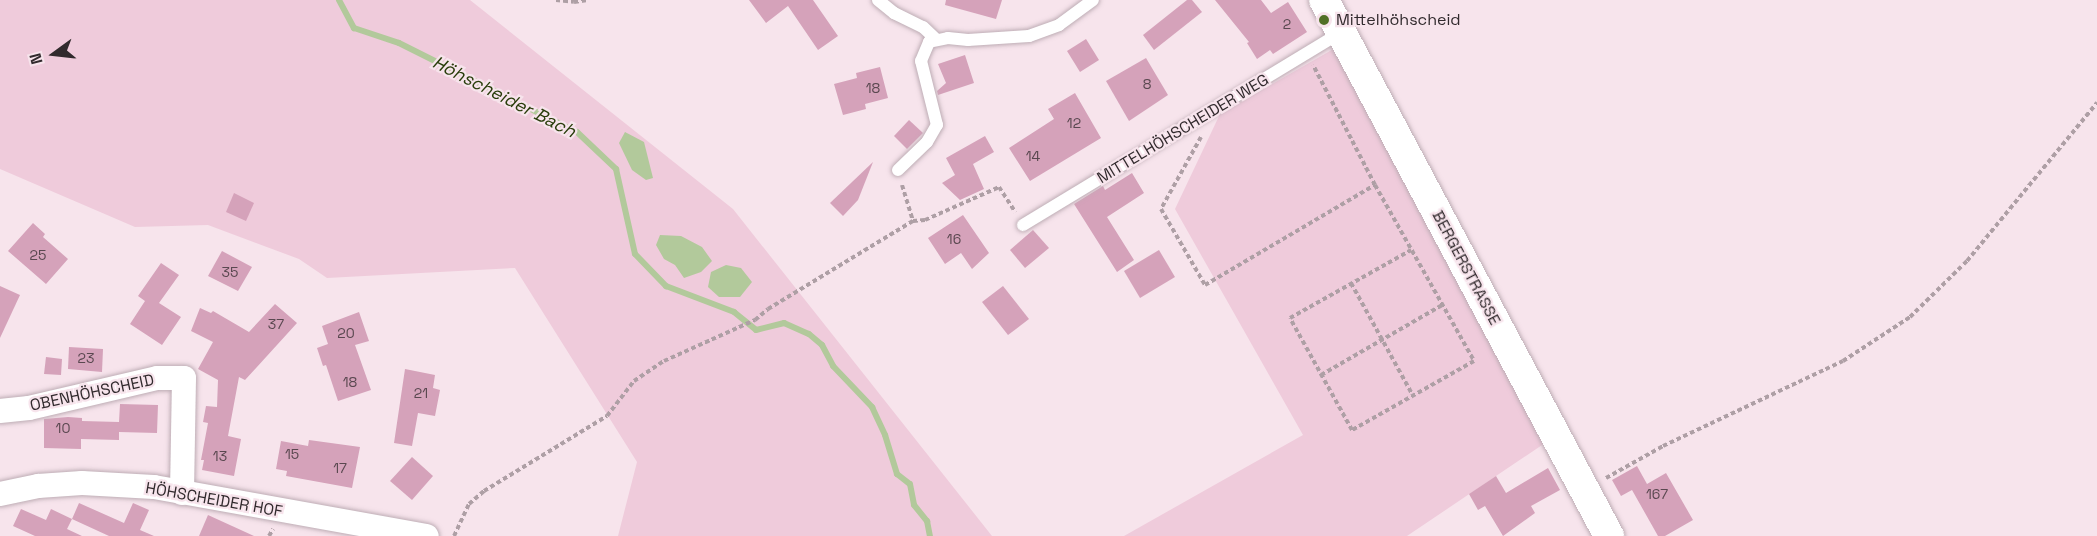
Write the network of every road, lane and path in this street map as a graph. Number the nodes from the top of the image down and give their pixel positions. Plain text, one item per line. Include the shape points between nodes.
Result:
1 (556, 0) edge
2 (588, 0) edge
3 (878, 0) edge
4 (1093, 0) edge
5 (1324, 0) edge
6 (1342, 31) junction
7 (936, 39) junction
8 (1307, 54) junction
9 (2097, 103) edge
10 (1216, 110) junction
11 (898, 170) joint
12 (1375, 185) junction
13 (913, 221) junction
14 (1023, 225) joint
15 (1411, 250) junction
16 (1351, 283) junction
17 (1442, 305) junction
18 (1382, 340) junction
19 (1322, 375) junction
20 (1413, 396) junction
21 (0, 411) edge
22 (1584, 490) junction
23 (182, 493) junction
24 (0, 494) edge
25 (427, 536) edge
26 (454, 536) edge
27 (1609, 536) edge

1 - 2 path
3 - 7 lane
4 - 7 lane via 1059,25 1029,36
5 - 6 street, BERGERSTRASSE
6 - 8 lane, MITTELHÖHSCHEIDER WEG
6 - 22 street, BERGERSTRASSE
7 - 11 lane via 929,42 921,61 937,125 927,142
8 - 10 lane, MITTELHÖHSCHEIDER WEG
8 - 12 path
9 - 22 path via 1967,261 1902,323 1843,361 1663,446
10 - 12 path via 1161,209 1205,285
10 - 14 lane, MITTELHÖHSCHEIDER WEG
11 - 13 path
12 - 15 path
13 - 14 path via 925,220 999,187
13 - 26 path via 755,320 650,370 634,381 607,416 484,491 469,504
15 - 16 path
15 - 17 path
16 - 18 path
16 - 19 path via 1290,318
17 - 18 path
17 - 20 path via 1474,361
18 - 19 path
18 - 20 path
19 - 20 path via 1352,430
21 - 23 street, OBENHÖHSCHEID via 29,408 181,370
22 - 27 street, BERGERSTRASSE
23 - 24 street, HÖHSCHEIDER HOF via 82,483
23 - 25 street, HÖHSCHEIDER HOF

